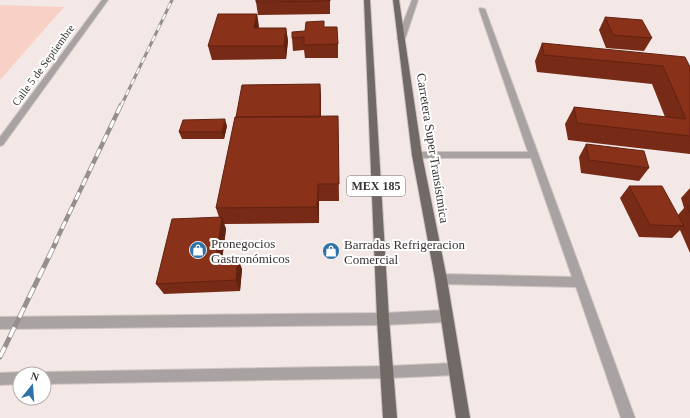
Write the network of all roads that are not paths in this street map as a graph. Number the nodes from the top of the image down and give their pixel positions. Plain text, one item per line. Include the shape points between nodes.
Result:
1 (105, 0) edge
2 (367, 0) edge
3 (396, 0) edge
4 (415, 0) edge
5 (482, 9) dead end
6 (401, 39) junction
7 (0, 143) edge
8 (417, 155) junction
9 (535, 155) junction
10 (441, 279) junction
11 (580, 282) junction
12 (447, 316) junction
13 (383, 319) junction
14 (0, 323) edge
15 (455, 369) junction
16 (388, 372) junction
17 (12, 378) edge
18 (52, 378) edge
19 (0, 379) edge
20 (390, 418) edge
21 (462, 418) edge
22 (628, 418) edge

1 - 7 street, Calle 5 de Septiembre
2 - 13 main road, MEX 185
3 - 6 main road, Carretera Super Transístmica / MEX 185
4 - 6 street
5 - 9 street
6 - 8 main road, Carretera Super Transístmica / MEX 185
8 - 9 street
8 - 10 main road, Carretera Super Transístmica / MEX 185
9 - 11 street
10 - 11 street
10 - 12 main road, Carretera Super Transístmica / MEX 185
11 - 22 street
12 - 13 street
12 - 15 main road, Carretera Super Transístmica / MEX 185
13 - 14 street
13 - 16 main road, MEX 185
15 - 16 street
15 - 21 main road, Carretera Super Transístmica / MEX 185
16 - 18 street
16 - 20 main road, MEX 185
17 - 19 street

